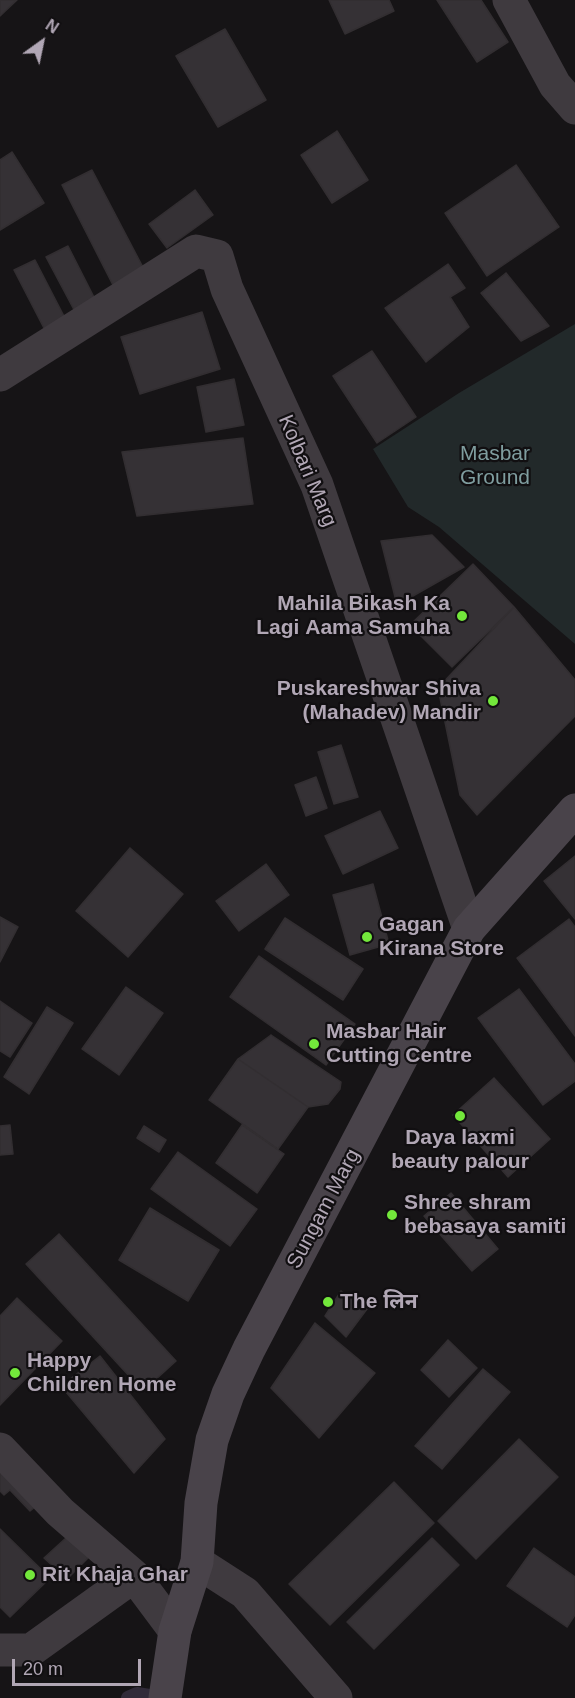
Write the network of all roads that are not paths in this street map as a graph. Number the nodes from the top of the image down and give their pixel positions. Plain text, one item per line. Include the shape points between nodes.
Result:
1 (509, 0) edge
2 (575, 108) edge
3 (0, 375) edge
4 (575, 810) edge
5 (469, 929) junction
6 (0, 1449) edge
7 (196, 1562) junction
8 (134, 1576) junction
9 (174, 1642) junction
10 (0, 1650) edge
11 (165, 1698) edge
12 (336, 1698) edge

1 - 2 street via 555,85
3 - 5 street, Kolbari Marg via 196,251 217,256 227,289 317,485
4 - 5 main road, Sungam Marg
5 - 7 main road, Sungam Marg via 228,1394 212,1440
6 - 8 street via 60,1512
7 - 9 main road, Sungam Marg
7 - 12 street via 245,1593
8 - 9 street
8 - 10 street via 31,1650
9 - 11 main road, Sungam Marg

